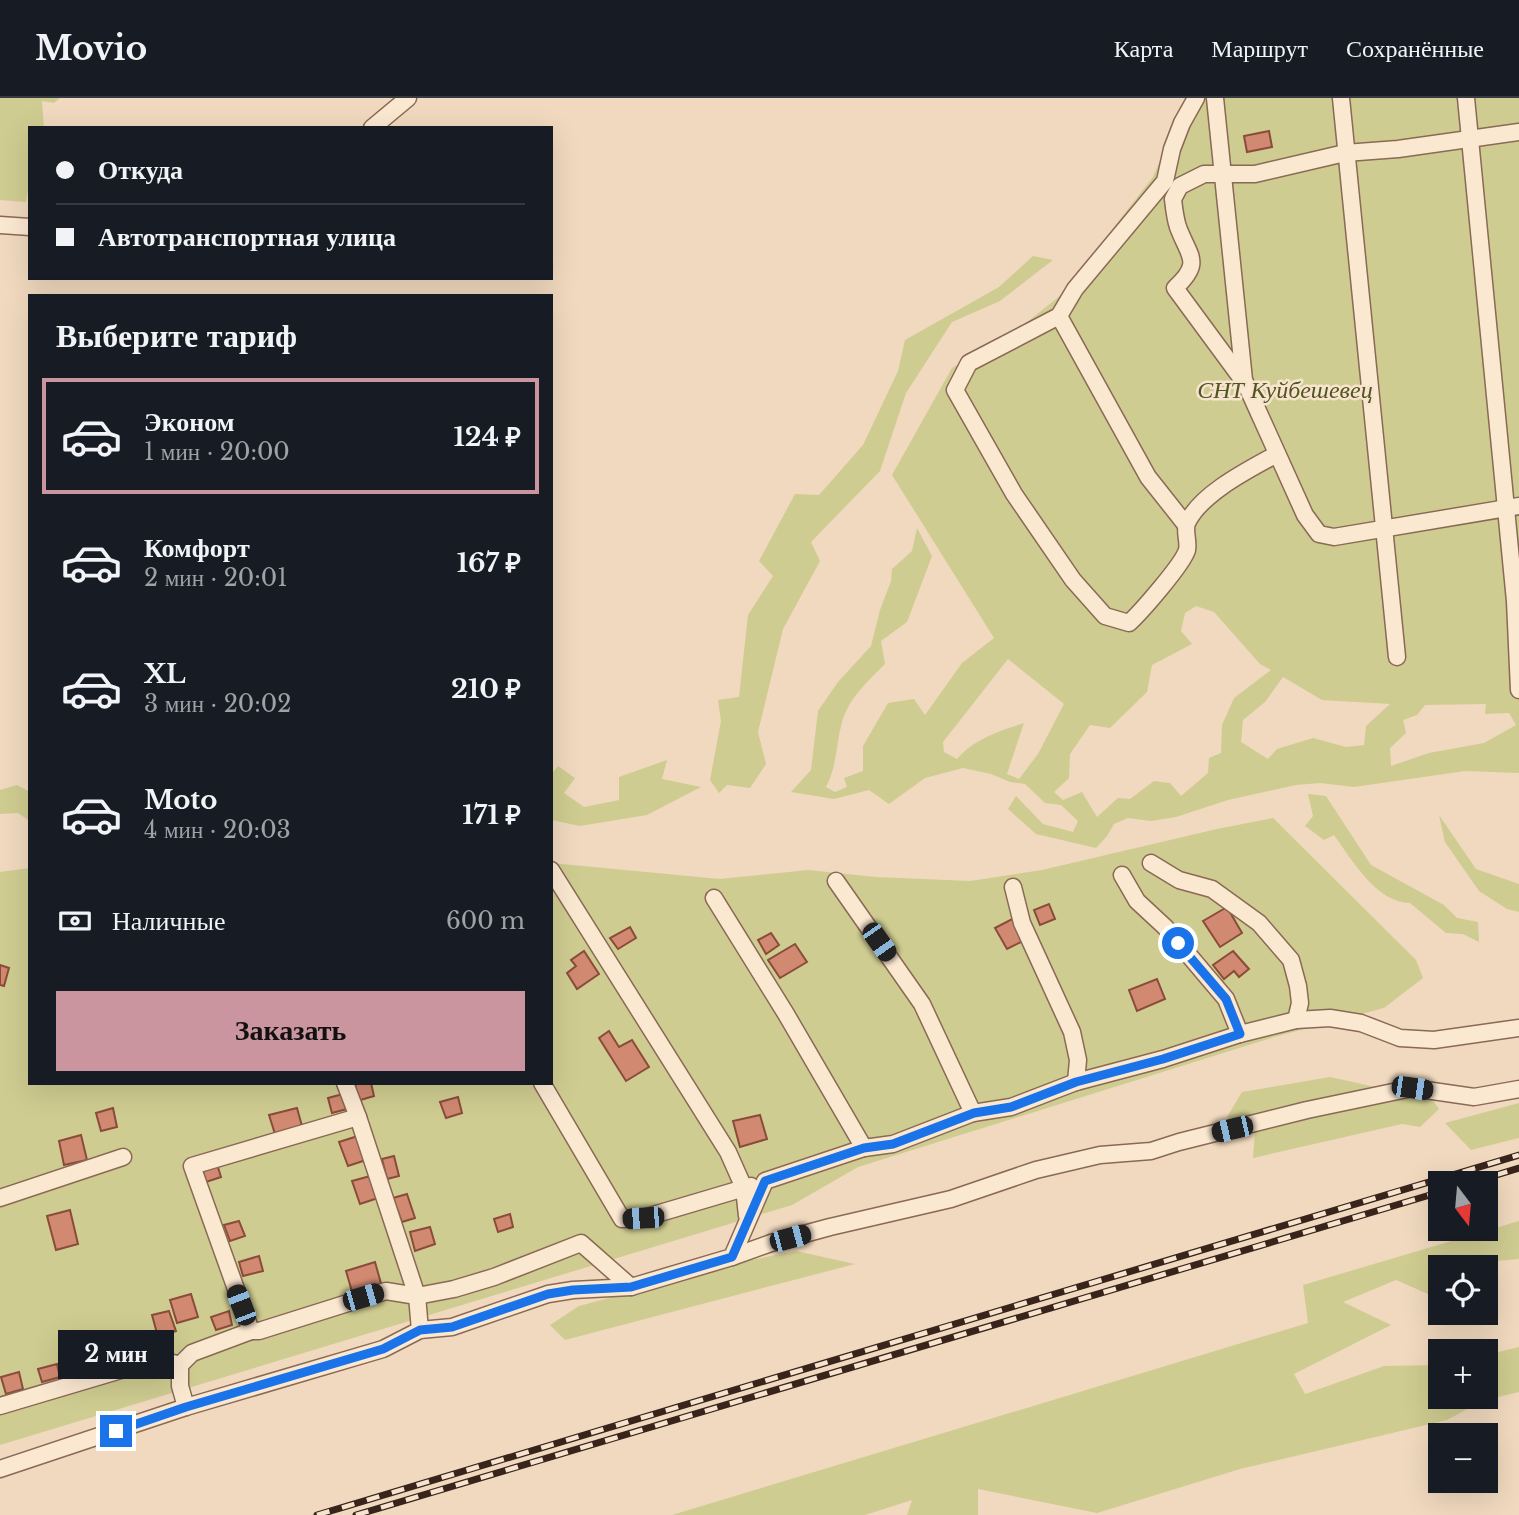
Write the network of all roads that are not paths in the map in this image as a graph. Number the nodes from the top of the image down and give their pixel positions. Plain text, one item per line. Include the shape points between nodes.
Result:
1 (408, 98) edge
2 (1196, 98) edge
3 (1215, 98) edge
4 (1341, 98) edge
5 (1466, 98) edge
6 (374, 126) edge
7 (1519, 132) edge
8 (1470, 138) junction
9 (1345, 153) junction
10 (1224, 175) junction
11 (0, 225) edge
12 (28, 227) edge
13 (1059, 316) junction
14 (1244, 380) junction
15 (1277, 454) junction
16 (1512, 508) edge
17 (1186, 525) junction
18 (1385, 529) junction
19 (1397, 657) dead end
20 (1519, 690) edge
21 (1151, 863) dead end
22 (553, 873) edge
23 (1122, 875) dead end
24 (836, 881) dead end
25 (1013, 887) dead end
26 (714, 898) dead end
27 (1297, 1020) junction
28 (1519, 1028) edge
29 (1240, 1034) junction
30 (1076, 1082) junction
31 (346, 1085) edge
32 (543, 1085) edge
33 (1519, 1089) edge
34 (974, 1113) junction
35 (358, 1116) junction
36 (864, 1148) junction
37 (123, 1157) dead end
38 (765, 1181) junction
39 (744, 1188) junction
40 (0, 1198) edge
41 (748, 1217) junction
42 (732, 1257) junction
43 (631, 1287) junction
44 (417, 1296) junction
45 (420, 1330) junction
46 (251, 1331) junction
47 (180, 1365) junction
48 (0, 1406) edge
49 (186, 1407) junction
50 (0, 1469) edge

1 - 6 street
2 - 13 street via 1172,149 1165,181 1075,289
3 - 10 street
4 - 9 street
5 - 8 street
7 - 8 street
8 - 9 street
8 - 16 street
9 - 10 street via 1255,174
9 - 18 street
10 - 14 street
10 - 14 street via 1204,174 1180,186 1172,199 1192,259 1189,275 1175,288
11 - 12 street
13 - 17 street via 1147,477
13 - 17 street via 969,363 955,390 1014,494 1073,580 1105,616 1129,623 1146,608 1187,551
14 - 15 street
15 - 17 street via 1232,478
15 - 18 street via 1305,515 1319,534 1334,537
16 - 18 street
16 - 20 street
18 - 19 street
21 - 27 street via 1179,880 1212,889 1259,923 1291,960 1300,1003
22 - 39 street via 728,1152
23 - 29 street via 1138,901 1226,999
24 - 34 street via 922,1004
25 - 30 street via 1022,923 1072,1032 1078,1060
26 - 36 street
27 - 28 street via 1330,1018 1361,1023 1400,1038 1433,1040
27 - 29 street
29 - 30 street
30 - 34 street via 1011,1107
31 - 35 street
32 - 39 street via 622,1219 643,1218
33 - 42 street via 1474,1097 1412,1088 1364,1097 1151,1151 1100,1155 1036,1170 951,1199 830,1227
34 - 36 street via 893,1144
35 - 44 street
35 - 46 street via 192,1166
36 - 38 street
37 - 40 street
38 - 39 street
38 - 41 street
39 - 41 street
41 - 42 street
42 - 43 street
43 - 44 street via 581,1243 494,1277
43 - 45 street via 548,1294 452,1327
44 - 45 street
44 - 46 street via 386,1291
45 - 49 street via 383,1349
46 - 47 street via 191,1353
47 - 48 street via 158,1359
47 - 49 street
49 - 50 street

